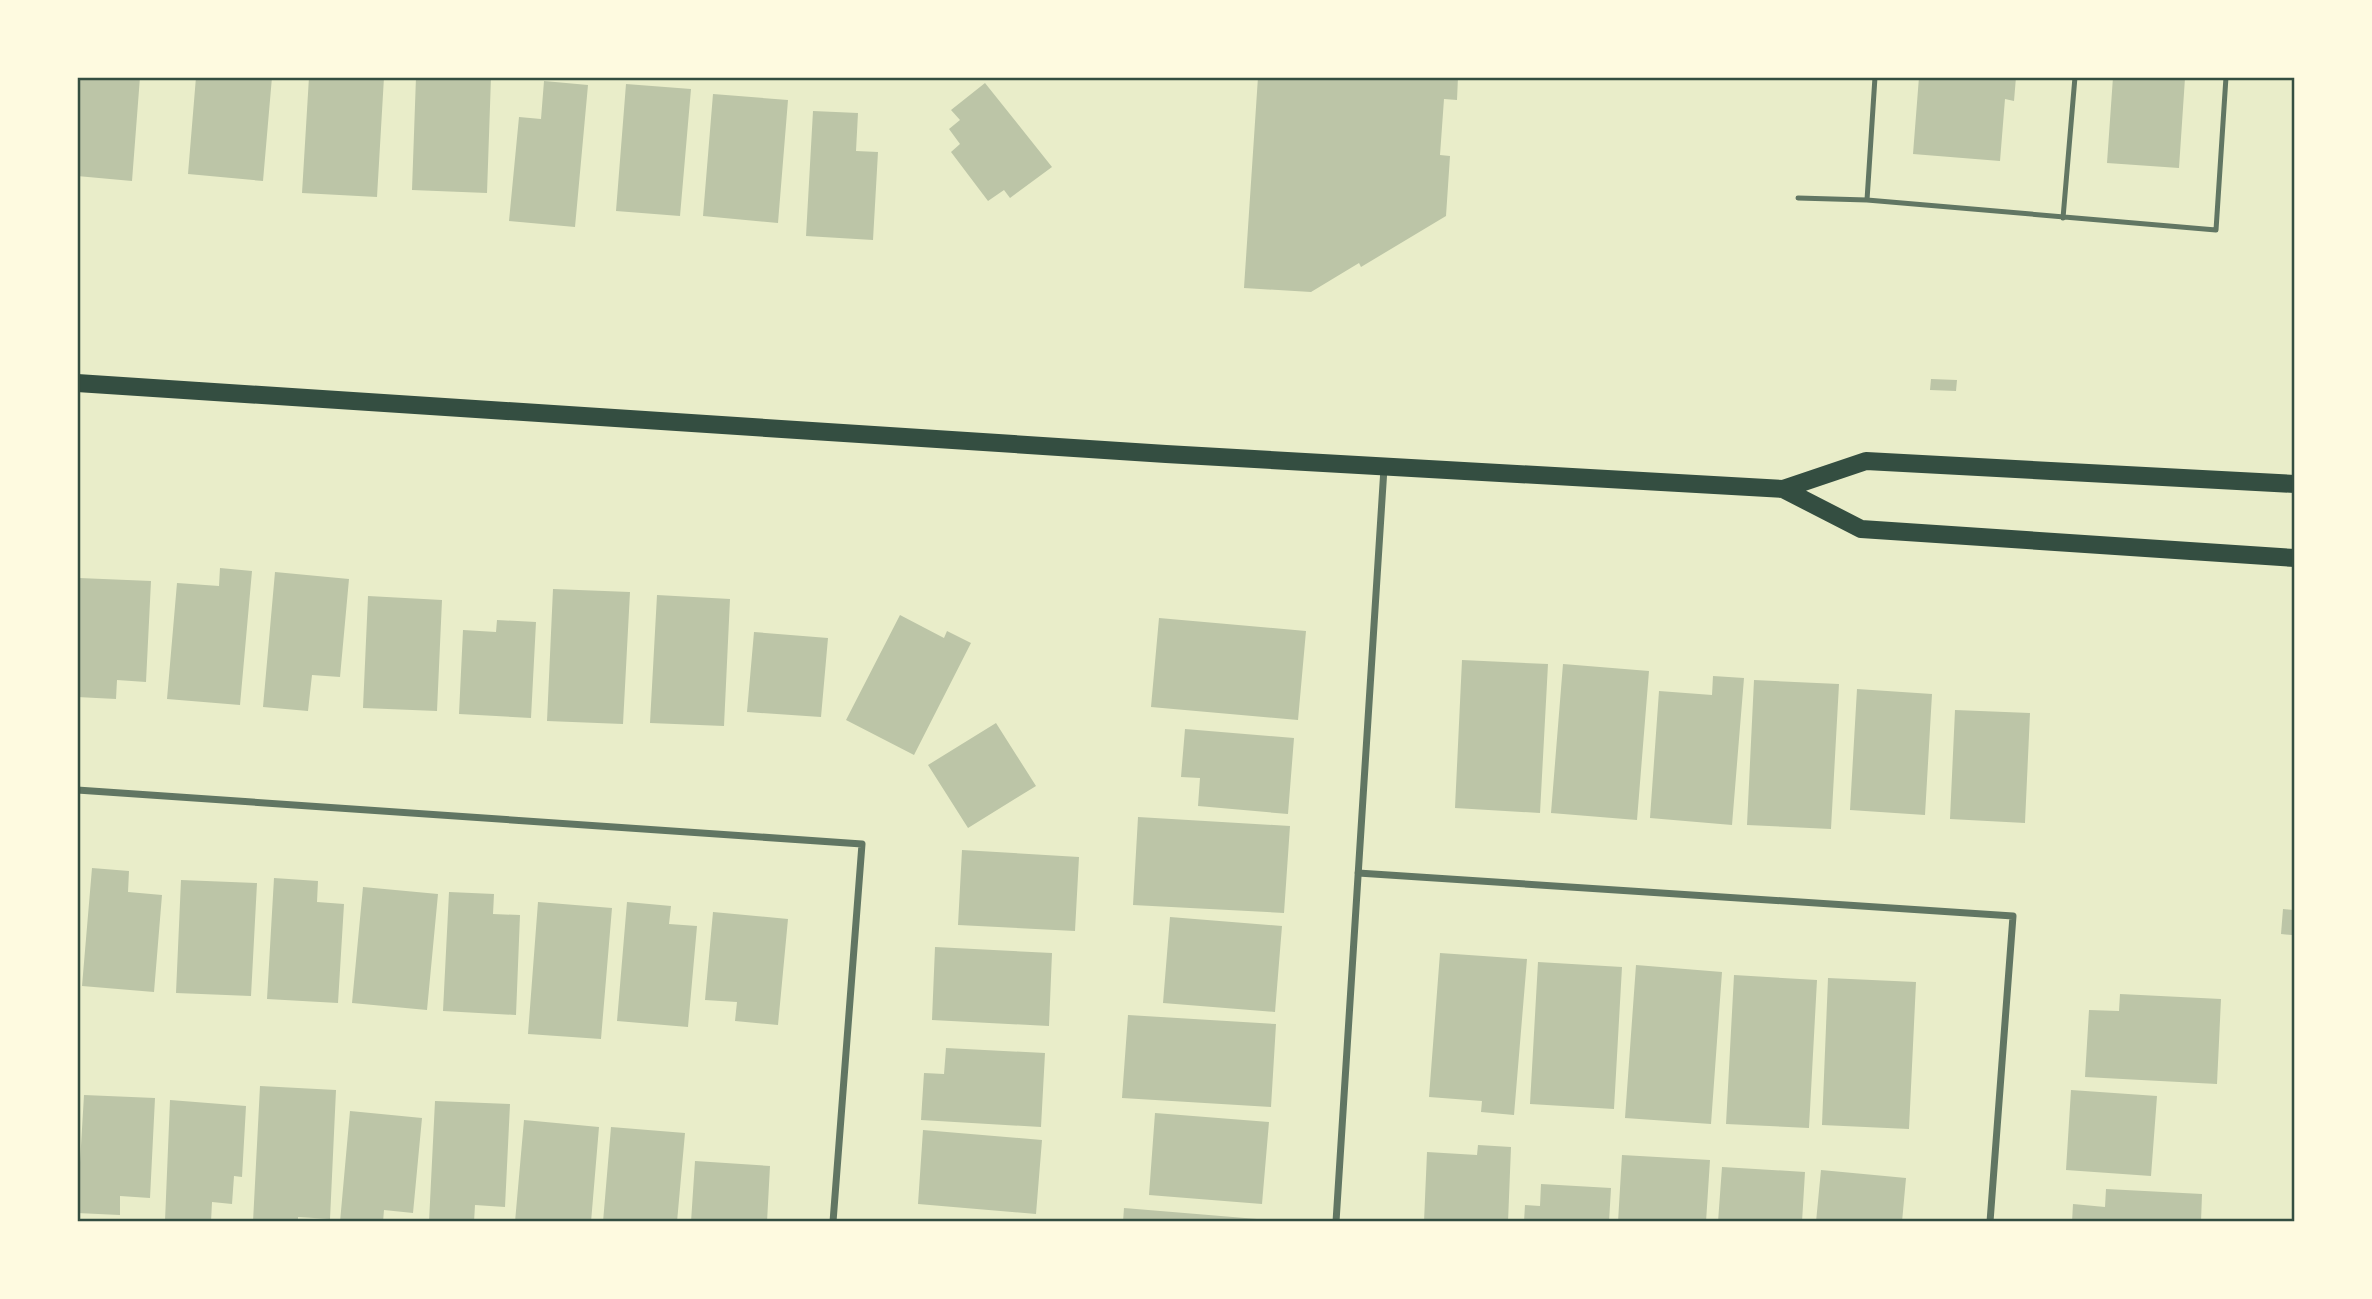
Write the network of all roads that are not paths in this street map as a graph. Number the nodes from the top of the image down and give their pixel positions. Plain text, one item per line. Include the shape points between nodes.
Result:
1 (1875, 77) edge
2 (2075, 77) edge
3 (2226, 77) edge
4 (1798, 198) dead end
5 (1867, 200) junction
6 (2063, 218) junction
7 (77, 383) edge
8 (1384, 467) junction
9 (2295, 484) edge
10 (1783, 489) junction
11 (2295, 558) edge
12 (77, 790) edge
13 (1358, 873) junction
14 (832, 1222) edge
15 (1336, 1222) edge
16 (1990, 1222) edge

1 - 5 lane
2 - 6 lane
3 - 6 lane via 2216,230
4 - 5 lane
5 - 6 lane
7 - 8 main road
8 - 10 main road
8 - 13 street
9 - 10 main road via 1866,461
10 - 11 main road via 1861,529
12 - 14 street via 862,844
13 - 15 street
13 - 16 street via 2013,916

